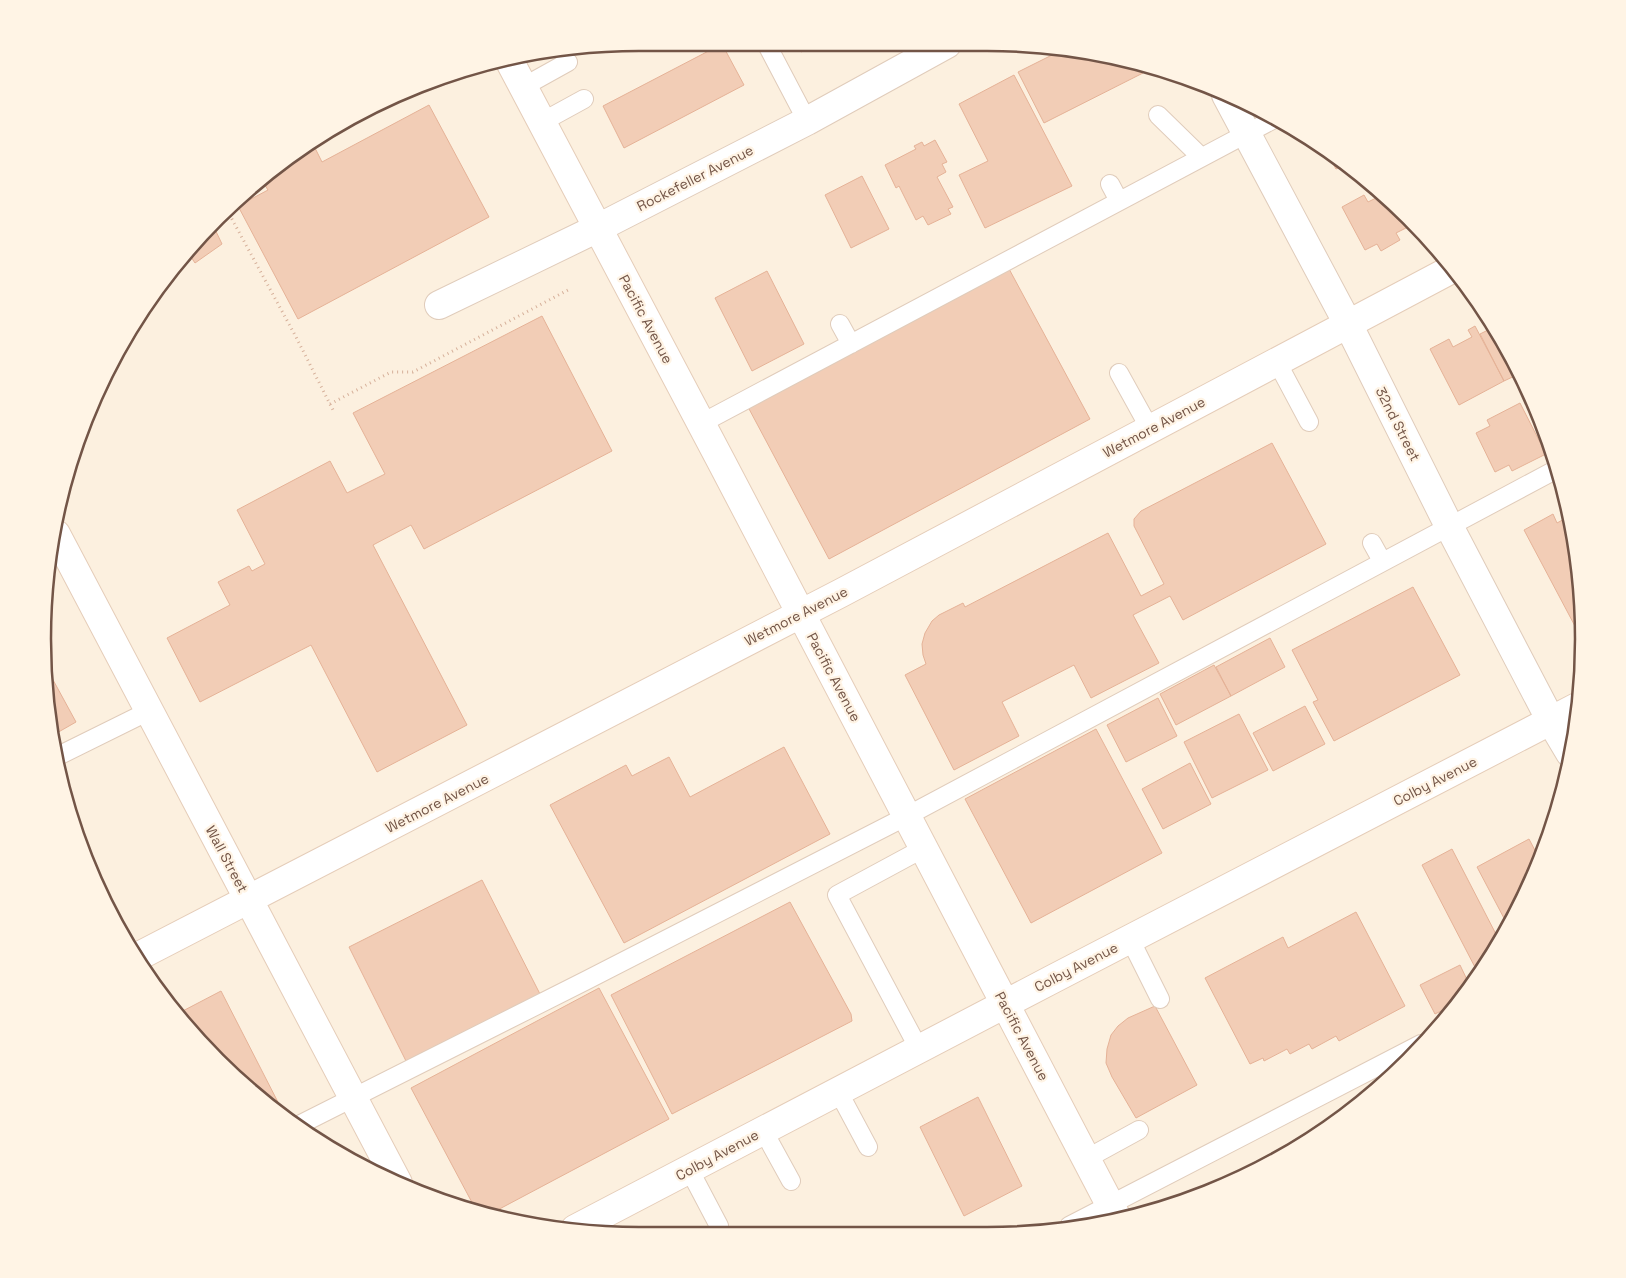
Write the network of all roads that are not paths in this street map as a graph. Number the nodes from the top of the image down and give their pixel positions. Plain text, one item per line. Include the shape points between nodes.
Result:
1 (770, 51) edge
2 (934, 51) edge
3 (568, 62) dead end
4 (512, 66) edge
5 (523, 87) junction
6 (584, 99) dead end
7 (1231, 105) edge
8 (1158, 115) dead end
9 (807, 121) junction
10 (542, 122) junction
11 (1267, 123) edge
12 (1245, 134) junction
13 (1201, 157) junction
14 (1110, 184) dead end
15 (1119, 201) junction
16 (598, 228) junction
17 (1446, 272) edge
18 (439, 305) dead end
19 (840, 324) dead end
20 (1348, 324) junction
21 (851, 344) junction
22 (1277, 362) junction
23 (1119, 373) dead end
24 (1309, 422) dead end
25 (702, 423) junction
26 (1150, 429) junction
27 (1551, 472) edge
28 (1449, 526) junction
29 (60, 541) edge
30 (1372, 543) dead end
31 (1382, 561) junction
32 (801, 614) junction
33 (149, 711) junction
34 (1570, 711) edge
35 (1551, 721) junction
36 (1565, 744) edge
37 (63, 754) edge
38 (907, 816) junction
39 (924, 848) junction
40 (249, 901) junction
41 (1130, 939) junction
42 (143, 954) edge
43 (1160, 999) dead end
44 (1005, 1004) junction
45 (919, 1049) junction
46 (1405, 1052) edge
47 (838, 1091) junction
48 (353, 1098) junction
49 (304, 1122) edge
50 (763, 1130) junction
51 (1139, 1130) dead end
52 (868, 1147) dead end
53 (1086, 1159) junction
54 (689, 1169) junction
55 (392, 1172) edge
56 (791, 1181) dead end
57 (1113, 1210) edge
58 (1096, 1216) edge
59 (585, 1224) edge
60 (719, 1226) dead end

1 - 9 lane
2 - 9 street, Rockefeller Avenue
3 - 5 lane
4 - 5 street, Pacific Avenue
5 - 10 street, Pacific Avenue
6 - 10 lane
7 - 12 street, 32nd Street
8 - 13 lane
9 - 16 street, Rockefeller Avenue
10 - 16 street, Pacific Avenue
11 - 12 lane
12 - 13 lane
12 - 20 street, 32nd Street
13 - 15 lane
14 - 15 lane
15 - 21 lane
16 - 18 street, Rockefeller Avenue
16 - 25 street, Pacific Avenue
17 - 20 street, Wetmore Avenue
19 - 21 lane
20 - 22 street, Wetmore Avenue
20 - 28 street, 32nd Street
21 - 25 lane
22 - 24 lane
22 - 26 street, Wetmore Avenue
23 - 26 lane
25 - 32 street, Pacific Avenue
26 - 32 street, Wetmore Avenue
27 - 28 lane
28 - 31 lane
28 - 35 street, 32nd Street
29 - 33 street, Wall Street
30 - 31 lane
31 - 38 lane
32 - 38 street, Pacific Avenue
32 - 40 street, Wetmore Avenue
33 - 37 lane
33 - 40 street, Wall Street
34 - 35 street, Colby Avenue
35 - 36 street, 32nd Street
35 - 41 street, Colby Avenue
38 - 39 street, Pacific Avenue
38 - 48 lane
39 - 44 street, Pacific Avenue
39 - 45 lane via 837,894
40 - 42 street, Wetmore Avenue
40 - 48 street, Wall Street
41 - 43 lane
41 - 44 street, Colby Avenue
44 - 45 street, Colby Avenue
44 - 53 street, Pacific Avenue
45 - 47 street, Colby Avenue
46 - 57 lane
47 - 50 street, Colby Avenue
47 - 52 lane
48 - 49 lane
48 - 55 street, Wall Street
50 - 54 street, Colby Avenue
50 - 56 lane
51 - 53 lane
53 - 57 street, Pacific Avenue
54 - 59 street, Colby Avenue
54 - 60 lane
57 - 58 lane

